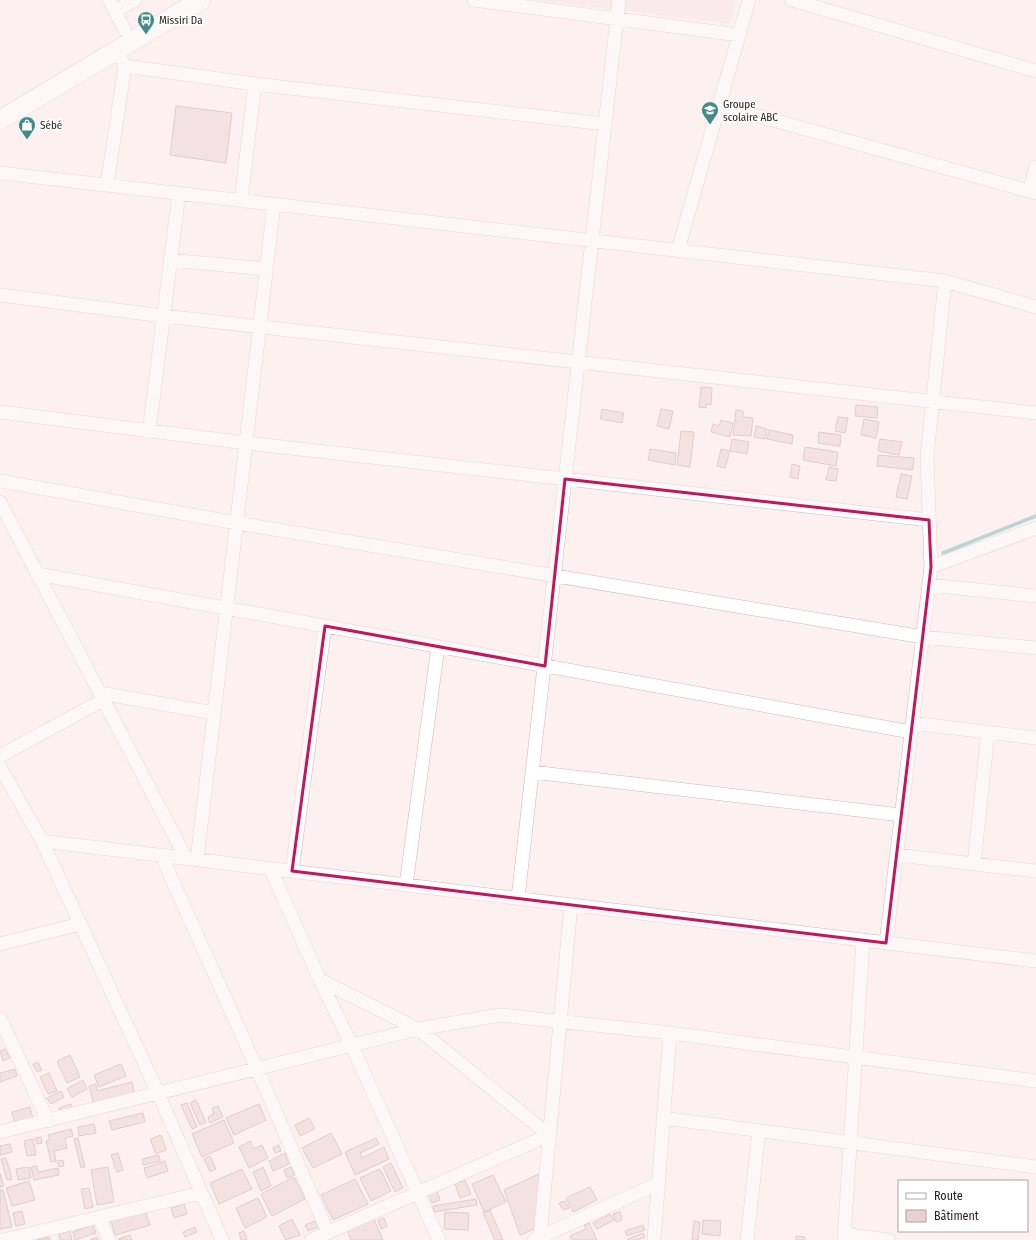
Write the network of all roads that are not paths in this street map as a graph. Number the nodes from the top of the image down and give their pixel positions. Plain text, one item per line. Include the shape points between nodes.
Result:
1 (135, 0) edge
2 (175, 0) edge
3 (201, 0) edge
4 (474, 0) edge
5 (619, 0) edge
6 (749, 0) edge
7 (792, 0) edge
8 (112, 6) edge
9 (617, 19) junction
10 (125, 30) junction
11 (739, 34) junction
12 (120, 58) junction
13 (1036, 71) edge
14 (255, 84) junction
15 (720, 105) junction
16 (0, 106) edge
17 (0, 120) edge
18 (605, 124) junction
19 (1036, 167) edge
20 (0, 173) edge
21 (107, 185) junction
22 (1033, 192) edge
23 (179, 193) junction
24 (241, 200) junction
25 (274, 204) junction
26 (592, 240) junction
27 (678, 250) junction
28 (170, 260) junction
29 (266, 270) junction
30 (945, 281) junction
31 (0, 295) edge
32 (1036, 308) edge
33 (163, 316) junction
34 (260, 327) junction
35 (578, 363) junction
36 (932, 403) junction
37 (0, 412) edge
38 (1036, 413) edge
39 (149, 432) junction
40 (246, 443) junction
41 (565, 479) junction
42 (0, 481) edge
43 (0, 502) edge
44 (929, 520) junction
45 (237, 523) junction
46 (1036, 528) edge
47 (931, 567) junction
48 (37, 574) junction
49 (554, 576) junction
50 (929, 585) junction
51 (1036, 596) edge
52 (227, 608) junction
53 (325, 626) junction
54 (923, 637) junction
55 (438, 646) junction
56 (1036, 648) edge
57 (545, 666) junction
58 (101, 697) junction
59 (214, 713) junction
60 (912, 728) junction
61 (988, 732) junction
62 (1036, 738) edge
63 (0, 756) edge
64 (0, 767) edge
65 (532, 772) junction
66 (901, 815) junction
67 (42, 841) junction
68 (161, 855) junction
69 (897, 855) junction
70 (192, 859) junction
71 (974, 864) junction
72 (270, 868) junction
73 (292, 871) junction
74 (1036, 871) edge
75 (406, 885) junction
76 (518, 898) junction
77 (571, 905) junction
78 (80, 924) junction
79 (863, 940) junction
80 (886, 943) junction
81 (0, 944) edge
82 (1036, 961) edge
83 (320, 980) junction
84 (0, 1018) edge
85 (560, 1021) junction
86 (418, 1029) junction
87 (3, 1032) edge
88 (670, 1033) junction
89 (352, 1046) junction
90 (856, 1057) junction
91 (257, 1069) junction
92 (1036, 1081) edge
93 (158, 1094) junction
94 (663, 1118) junction
95 (48, 1121) junction
96 (759, 1131) junction
97 (0, 1132) edge
98 (550, 1135) junction
99 (850, 1142) junction
100 (1036, 1167) edge
101 (659, 1183) junction
102 (201, 1193) junction
103 (418, 1193) junction
104 (99, 1217) junction
105 (328, 1233) junction
106 (844, 1237) edge
107 (537, 1239) edge
108 (5, 1240) edge
109 (110, 1240) edge
110 (222, 1240) edge
111 (311, 1240) edge
112 (439, 1240) edge
113 (654, 1240) edge
114 (747, 1240) edge
115 (888, 1240) edge

1 - 8 street
2 - 10 highway
3 - 12 highway
4 - 9 street
5 - 9 street
6 - 11 street
7 - 13 street
8 - 10 street
9 - 11 street
9 - 18 street
10 - 16 highway
11 - 15 street
12 - 14 street
12 - 17 highway
12 - 21 street
14 - 18 street
14 - 24 street
15 - 22 street
15 - 27 street
18 - 26 street
19 - 22 street
20 - 21 street
21 - 23 street
23 - 24 street
23 - 28 street
24 - 25 street
25 - 26 street
25 - 29 street
26 - 27 street
26 - 35 street
27 - 30 street
28 - 29 street
28 - 33 street
29 - 34 street
30 - 32 street
30 - 36 street
31 - 33 street
33 - 34 street
33 - 39 street
34 - 35 street
34 - 40 street
35 - 36 street
35 - 41 street
36 - 38 street
36 - 44 street via 927,456
37 - 39 street
39 - 40 street
40 - 41 street
40 - 45 street
41 - 44 street
41 - 49 street
42 - 45 street
43 - 48 street
44 - 47 street
45 - 49 street
45 - 52 street
46 - 47 street
47 - 50 street
48 - 52 street
48 - 58 street
49 - 54 street
49 - 57 street
50 - 51 street
50 - 54 street
52 - 53 street
52 - 59 street
53 - 55 street
53 - 73 street
54 - 56 street
54 - 60 street
55 - 57 street
55 - 75 street
57 - 60 street
57 - 65 street
58 - 59 street
58 - 63 street
58 - 70 street
59 - 70 street
60 - 61 street
60 - 66 street
61 - 62 street
61 - 71 street
64 - 67 street
65 - 66 street
65 - 76 street
66 - 69 street
67 - 68 street
67 - 78 street
68 - 70 street
68 - 91 street
69 - 71 street
69 - 80 street
70 - 72 street
71 - 74 street
72 - 73 street
72 - 83 street
73 - 75 street
75 - 76 street
76 - 77 street
77 - 79 street
77 - 85 street
78 - 81 street
78 - 93 street
79 - 80 street
79 - 90 street
80 - 82 street
83 - 86 street
83 - 89 street
84 - 87 street
85 - 86 street via 500,1015
85 - 88 street
85 - 98 street
86 - 89 street
86 - 98 street
87 - 95 street
88 - 90 street
88 - 94 street
89 - 91 street
89 - 103 street
90 - 92 street
90 - 99 street
91 - 93 street
91 - 105 street
93 - 95 street
93 - 102 street
94 - 96 street
94 - 101 street
95 - 97 street
96 - 99 street
96 - 114 street
98 - 103 street
98 - 107 street
99 - 100 street
99 - 106 street
101 - 107 street
101 - 113 street
102 - 104 street
102 - 110 street
103 - 105 street
103 - 112 street
104 - 108 street
104 - 109 street
105 - 111 street
106 - 115 street

